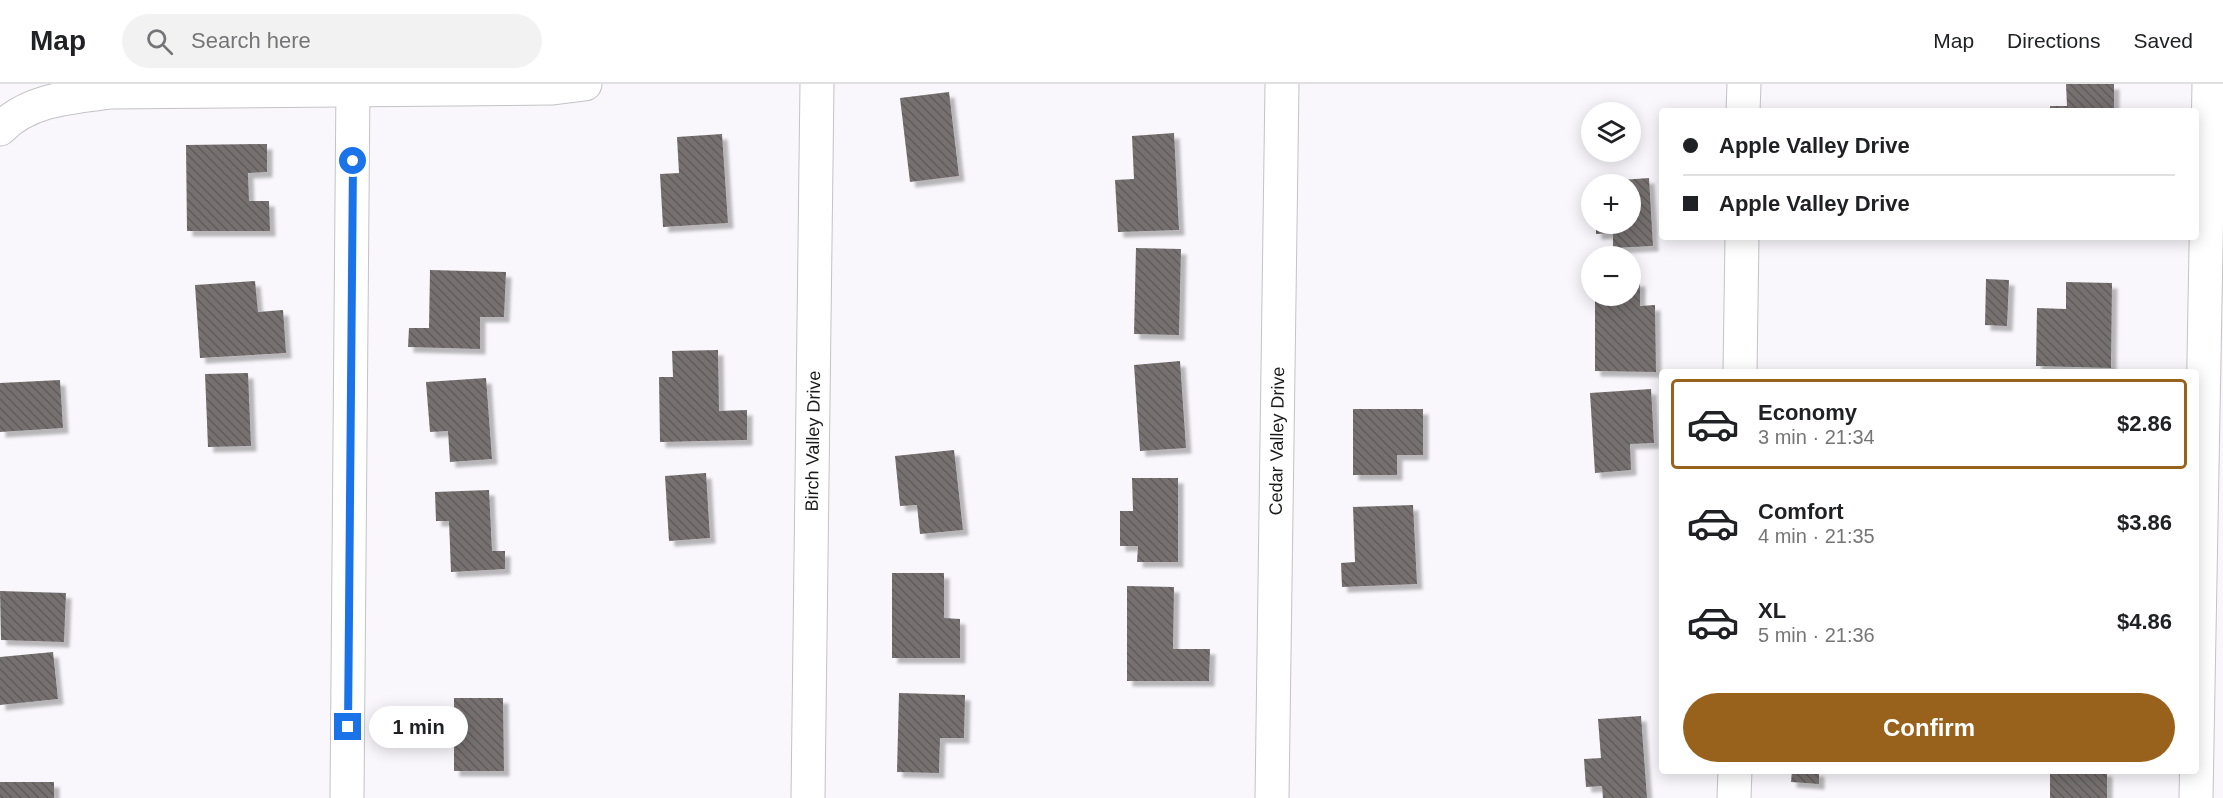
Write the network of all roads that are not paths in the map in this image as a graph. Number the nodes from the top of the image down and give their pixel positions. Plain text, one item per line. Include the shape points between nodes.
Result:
1 (585, 84) edge
2 (817, 84) edge
3 (1282, 84) edge
4 (1744, 84) edge
5 (2209, 84) edge
6 (353, 87) edge
7 (1743, 108) edge
8 (0, 129) edge
9 (1742, 240) edge
10 (1740, 369) edge
11 (2199, 633) edge
12 (1735, 774) edge
13 (2196, 774) edge
14 (347, 798) edge
15 (808, 798) edge
16 (1272, 798) edge
17 (1734, 798) edge
18 (2196, 798) edge

1 - 6 street via 553,88
2 - 15 street, Birch Valley Drive
3 - 16 street, Cedar Valley Drive
4 - 7 street
5 - 11 street
6 - 8 street via 111,92 53,99 11,117
6 - 14 street
9 - 10 street
12 - 17 street
13 - 18 street

